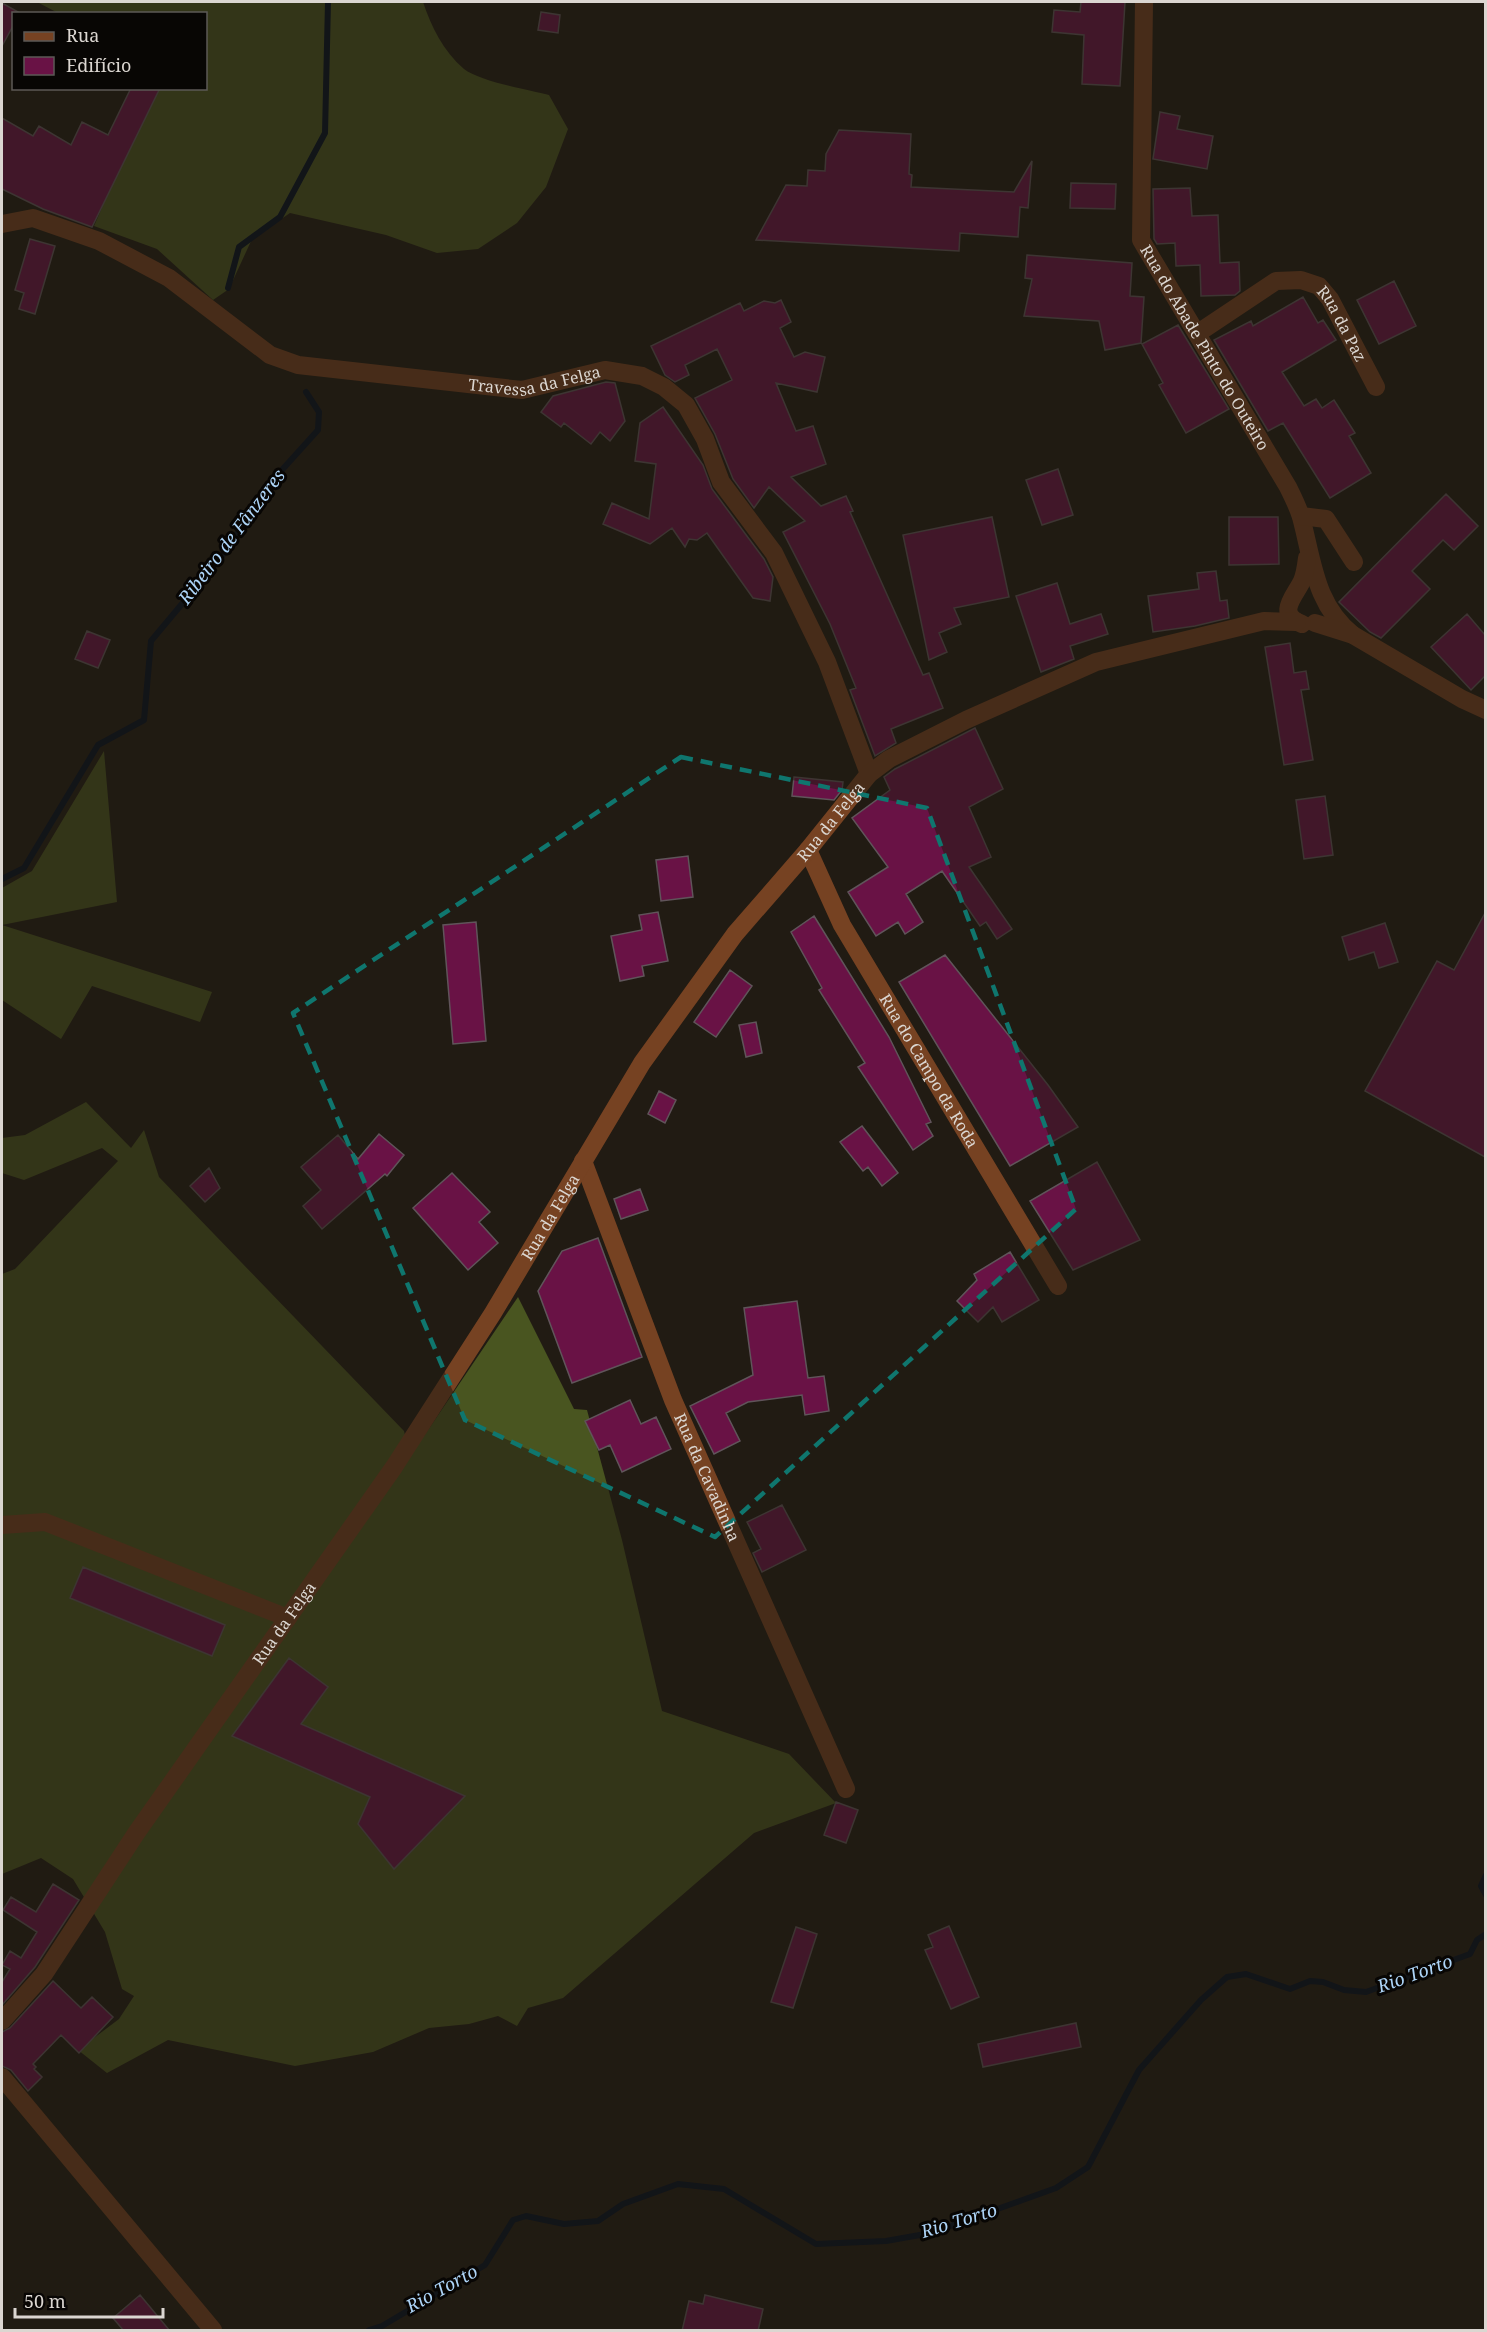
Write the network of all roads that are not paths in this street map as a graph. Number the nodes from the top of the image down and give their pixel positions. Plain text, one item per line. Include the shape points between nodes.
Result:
1 (1144, 2) edge
2 (2, 224) edge
3 (1198, 333) junction
4 (1376, 387) dead end
5 (1301, 516) junction
6 (1306, 541) junction
7 (1354, 562) dead end
8 (1293, 595) junction
9 (1324, 598) junction
10 (1264, 621) junction
11 (1306, 623) junction
12 (1353, 635) junction
13 (1485, 710) edge
14 (869, 774) junction
15 (808, 850) junction
16 (583, 1161) junction
17 (1058, 1286) dead end
18 (2, 1525) edge
19 (288, 1618) junction
20 (846, 1789) dead end
21 (2, 2022) edge
22 (2, 2077) edge
23 (213, 2331) edge

1 - 3 street, Rua do Abade Pinto do Outeiro via 1141,240
2 - 14 street, Travessa da Felga via 33,218 99,241 169,278 270,355 298,365 522,390 605,370 642,376 664,387 687,405 721,482 774,553 827,662
3 - 4 street, Rua da Paz via 1276,281 1301,280 1319,286 1330,299
3 - 5 street, Rua do Abade Pinto do Outeiro
5 - 6 street, Rua do Abade Pinto do Outeiro
5 - 7 street via 1326,519
6 - 8 street, Rua do Abade Pinto do Outeiro via 1305,571
6 - 9 street, Rua do Abade Pinto do Outeiro via 1311,567
8 - 9 street via 1309,587
8 - 10 street, Rua da Felga
8 - 11 street via 1290,612
9 - 11 street via 1324,615
9 - 12 street, Rua do Abade Pinto do Outeiro via 1340,625
10 - 11 street, Rua da Felga
10 - 14 street, Rua da Felga via 1096,662 966,720 889,759
11 - 12 street, Rua da Felga
12 - 13 street
14 - 15 street, Rua da Felga
15 - 16 street, Rua da Felga via 735,934 642,1063
15 - 17 street, Rua do Campo da Roda via 842,925
16 - 19 street, Rua da Felga via 493,1313 394,1467
16 - 20 street, Rua da Cavadinha via 672,1400
18 - 19 street via 45,1522
19 - 21 street, Rua da Felga via 137,1832 45,1974
22 - 23 street

